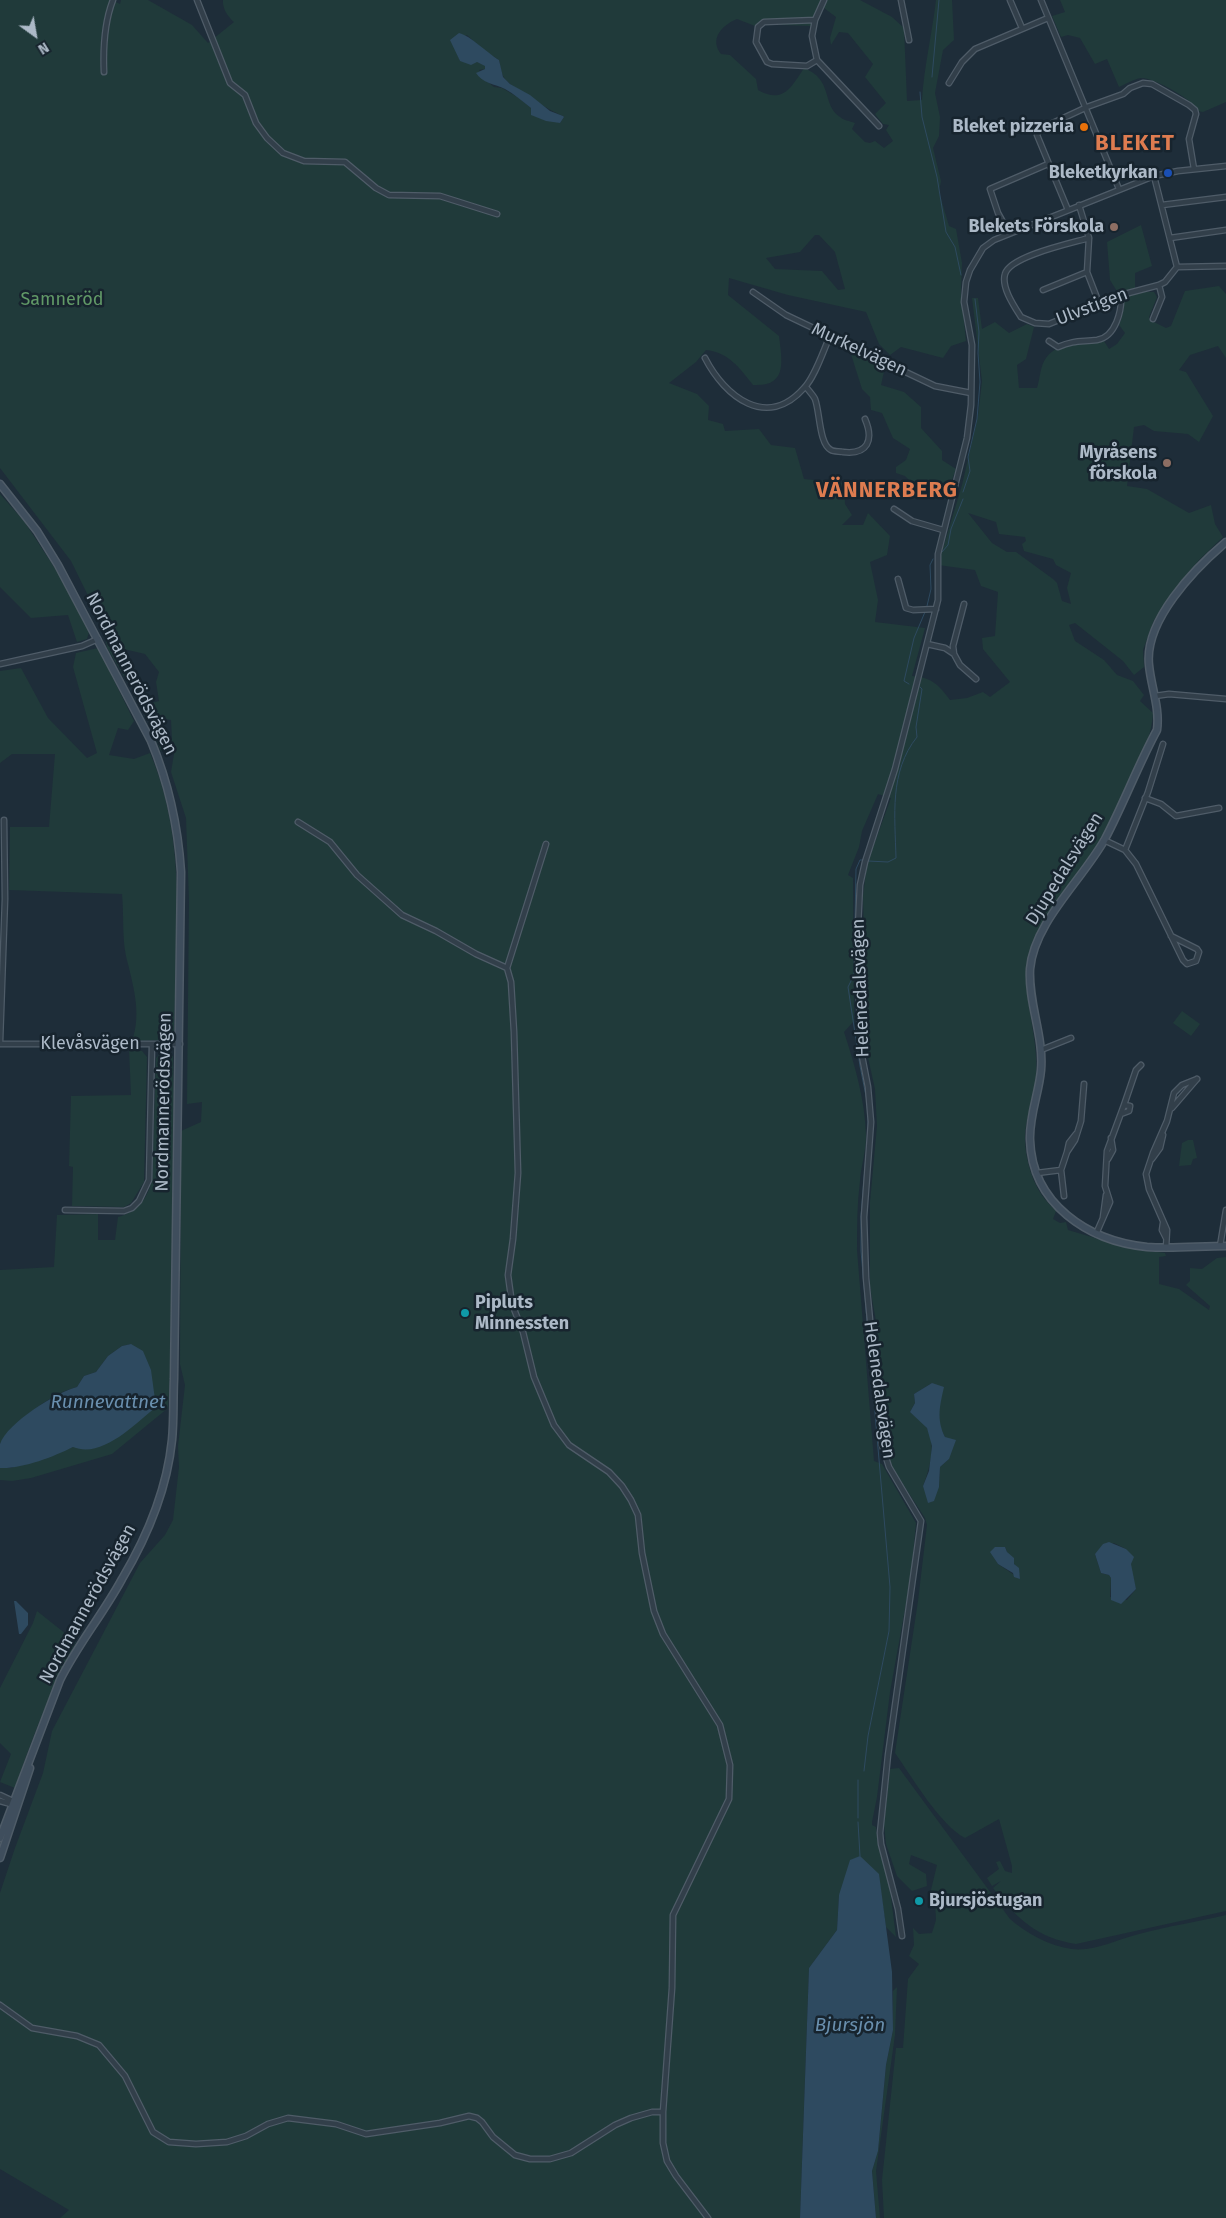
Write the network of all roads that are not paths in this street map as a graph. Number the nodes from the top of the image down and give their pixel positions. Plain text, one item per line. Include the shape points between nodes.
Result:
1 (113, 0) edge
2 (198, 0) edge
3 (824, 0) edge
4 (901, 0) edge
5 (1010, 0) edge
6 (1041, 0) edge
7 (1048, 18) junction
8 (815, 20) junction
9 (1022, 28) junction
10 (909, 40) dead end
11 (817, 60) junction
12 (104, 72) dead end
13 (949, 83) dead end
14 (1087, 107) junction
15 (879, 126) dead end
16 (1048, 164) junction
17 (1226, 166) edge
18 (1194, 169) junction
19 (1154, 176) junction
20 (1119, 189) junction
21 (1226, 197) edge
22 (1079, 205) junction
23 (1162, 205) junction
24 (1068, 210) junction
25 (497, 214) dead end
26 (1226, 230) edge
27 (1009, 233) junction
28 (1089, 238) junction
29 (1170, 238) junction
30 (1226, 266) edge
31 (1177, 267) junction
32 (1087, 272) junction
33 (1159, 285) junction
34 (1043, 290) dead end
35 (753, 292) dead end
36 (1121, 295) junction
37 (1100, 303) junction
38 (1153, 319) dead end
39 (830, 336) junction
40 (1049, 341) dead end
41 (705, 358) dead end
42 (806, 387) junction
43 (971, 393) junction
44 (864, 419) dead end
45 (0, 484) edge
46 (894, 509) dead end
47 (943, 530) junction
48 (1226, 542) edge
49 (898, 579) dead end
50 (964, 604) dead end
51 (936, 609) junction
52 (98, 639) junction
53 (927, 644) junction
54 (954, 654) junction
55 (0, 664) edge
56 (976, 679) dead end
57 (1155, 696) junction
58 (1226, 699) edge
59 (1163, 744) dead end
60 (1145, 798) junction
61 (1219, 808) dead end
62 (4, 820) dead end
63 (298, 822) dead end
64 (1104, 840) junction
65 (546, 844) dead end
66 (1125, 850) junction
67 (1171, 936) junction
68 (507, 968) junction
69 (1071, 1038) dead end
70 (0, 1043) edge
71 (180, 1044) junction
72 (152, 1045) junction
73 (1041, 1050) junction
74 (1141, 1065) dead end
75 (1084, 1084) dead end
76 (1175, 1090) junction
77 (1182, 1095) junction
78 (1171, 1109) junction
79 (1061, 1170) junction
80 (1037, 1173) junction
81 (1064, 1196) dead end
82 (64, 1210) dead end
83 (1226, 1210) edge
84 (1096, 1234) junction
85 (1223, 1246) edge
86 (1166, 1248) junction
87 (0, 1796) edge
88 (0, 1801) edge
89 (14, 1803) junction
90 (0, 1838) edge
91 (0, 1858) edge
92 (902, 1936) dead end
93 (0, 2006) edge
94 (663, 2112) junction
95 (708, 2218) edge

1 - 12 street via 102,55
2 - 25 street via 230,83 244,95 256,123 267,138 284,153 304,161 345,162 389,195 440,196
3 - 8 street
4 - 10 street
5 - 9 street
6 - 7 street
7 - 9 street
7 - 14 street
8 - 11 street via 812,36
8 - 11 street via 764,22 758,27 756,42 767,62 772,64 807,66
9 - 13 street via 975,49
11 - 15 street
14 - 16 street via 1040,129 1037,135
14 - 18 street via 1123,94 1136,85 1152,84 1190,105 1196,114 1189,139
14 - 20 street
16 - 24 street
16 - 27 street via 990,189
17 - 18 street, Helenedalsvägen
18 - 19 street, Helenedalsvägen
19 - 20 street, Helenedalsvägen
19 - 23 street
20 - 22 street, Helenedalsvägen
21 - 23 street
22 - 24 street, Helenedalsvägen
22 - 28 street
23 - 29 street
24 - 27 street, Helenedalsvägen
26 - 29 street
27 - 43 street, Helenedalsvägen via 983,248 966,282 964,302 972,345
28 - 32 street
28 - 37 street, Ulvstigen via 1016,262 1009,267 1005,277 1007,289 1021,317 1035,323 1049,324
29 - 31 street
30 - 31 street
31 - 33 street
32 - 34 street
32 - 37 street
33 - 36 street, Ulvstigen
33 - 38 street via 1162,297
35 - 39 street, Murkelvägen via 786,315
36 - 37 street, Ulvstigen
36 - 40 street via 1118,321 1103,337 1077,340 1058,347
39 - 42 street
39 - 43 street, Murkelvägen via 935,386
41 - 42 street via 713,374 726,388 755,407 779,406
42 - 44 street via 815,399 824,443 831,450 861,451 868,444 870,430
43 - 47 street, Helenedalsvägen via 967,438
45 - 52 main road, Nordmannerödsvägen via 37,530
46 - 47 street via 912,521
47 - 51 street, Helenedalsvägen via 937,565
48 - 57 main road, Djupedalsvägen via 1193,574 1154,633 1148,650
49 - 51 street via 906,608
50 - 54 street via 953,646
51 - 53 street, Helenedalsvägen
52 - 55 street via 64,651
52 - 71 main road, Nordmannerödsvägen via 161,764 176,824 181,872
53 - 54 street
53 - 92 street, Helenedalsvägen via 894,769 865,860 856,948 861,1051 871,1122 864,1217 868,1316 884,1455 921,1521 880,1833
54 - 56 street via 960,665
57 - 58 street via 1169,694
57 - 64 main road, Djupedalsvägen via 1159,713 1157,730
59 - 60 street
60 - 61 street via 1161,804 1176,816
60 - 66 street
62 - 70 street
63 - 68 street via 330,842 357,875 402,915
64 - 66 street
64 - 73 main road, Djupedalsvägen via 1044,928 1036,945 1030,969
65 - 68 street
66 - 67 street via 1136,864
67 - 67 street via 1187,964 1196,961 1197,949
68 - 94 street via 514,1032 518,1173 508,1275 512,1304 534,1377 554,1425 569,1445 609,1472 631,1500 638,1515 654,1611 663,1634 720,1726 730,1765 729,1799 673,1915 672,1988
69 - 73 street
70 - 72 street, Klevåsvägen
71 - 72 street, Klevåsvägen
71 - 89 main road, Nordmannerödsvägen via 174,1379 169,1456 143,1541 60,1680
72 - 82 street via 149,1180 144,1192 132,1208 124,1211
73 - 80 main road, Djupedalsvägen via 1040,1082 1031,1119 1030,1140
74 - 84 street via 1136,1070 1124,1104 1131,1108 1121,1114 1111,1137 1103,1219
75 - 79 street via 1081,1121 1069,1143
76 - 77 street
76 - 77 street via 1197,1079
76 - 78 street
77 - 78 street
78 - 86 street via 1146,1174 1163,1222
79 - 80 street
79 - 81 street
80 - 84 main road, Djupedalsvägen via 1061,1212
83 - 85 street
84 - 86 main road, Djupedalsvägen via 1131,1245
85 - 86 main road, Djupedalsvägen
87 - 89 street
88 - 89 street
89 - 90 main road, Nordmannerödsvägen
89 - 91 main road, Nordmannerödsvägen
93 - 94 street via 32,2028 77,2036 99,2045 125,2076 153,2132 169,2142 227,2142 288,2118 336,2124 366,2134 469,2116 482,2122 493,2137 515,2155 550,2159 571,2153 631,2118
94 - 95 street via 663,2143 667,2161

